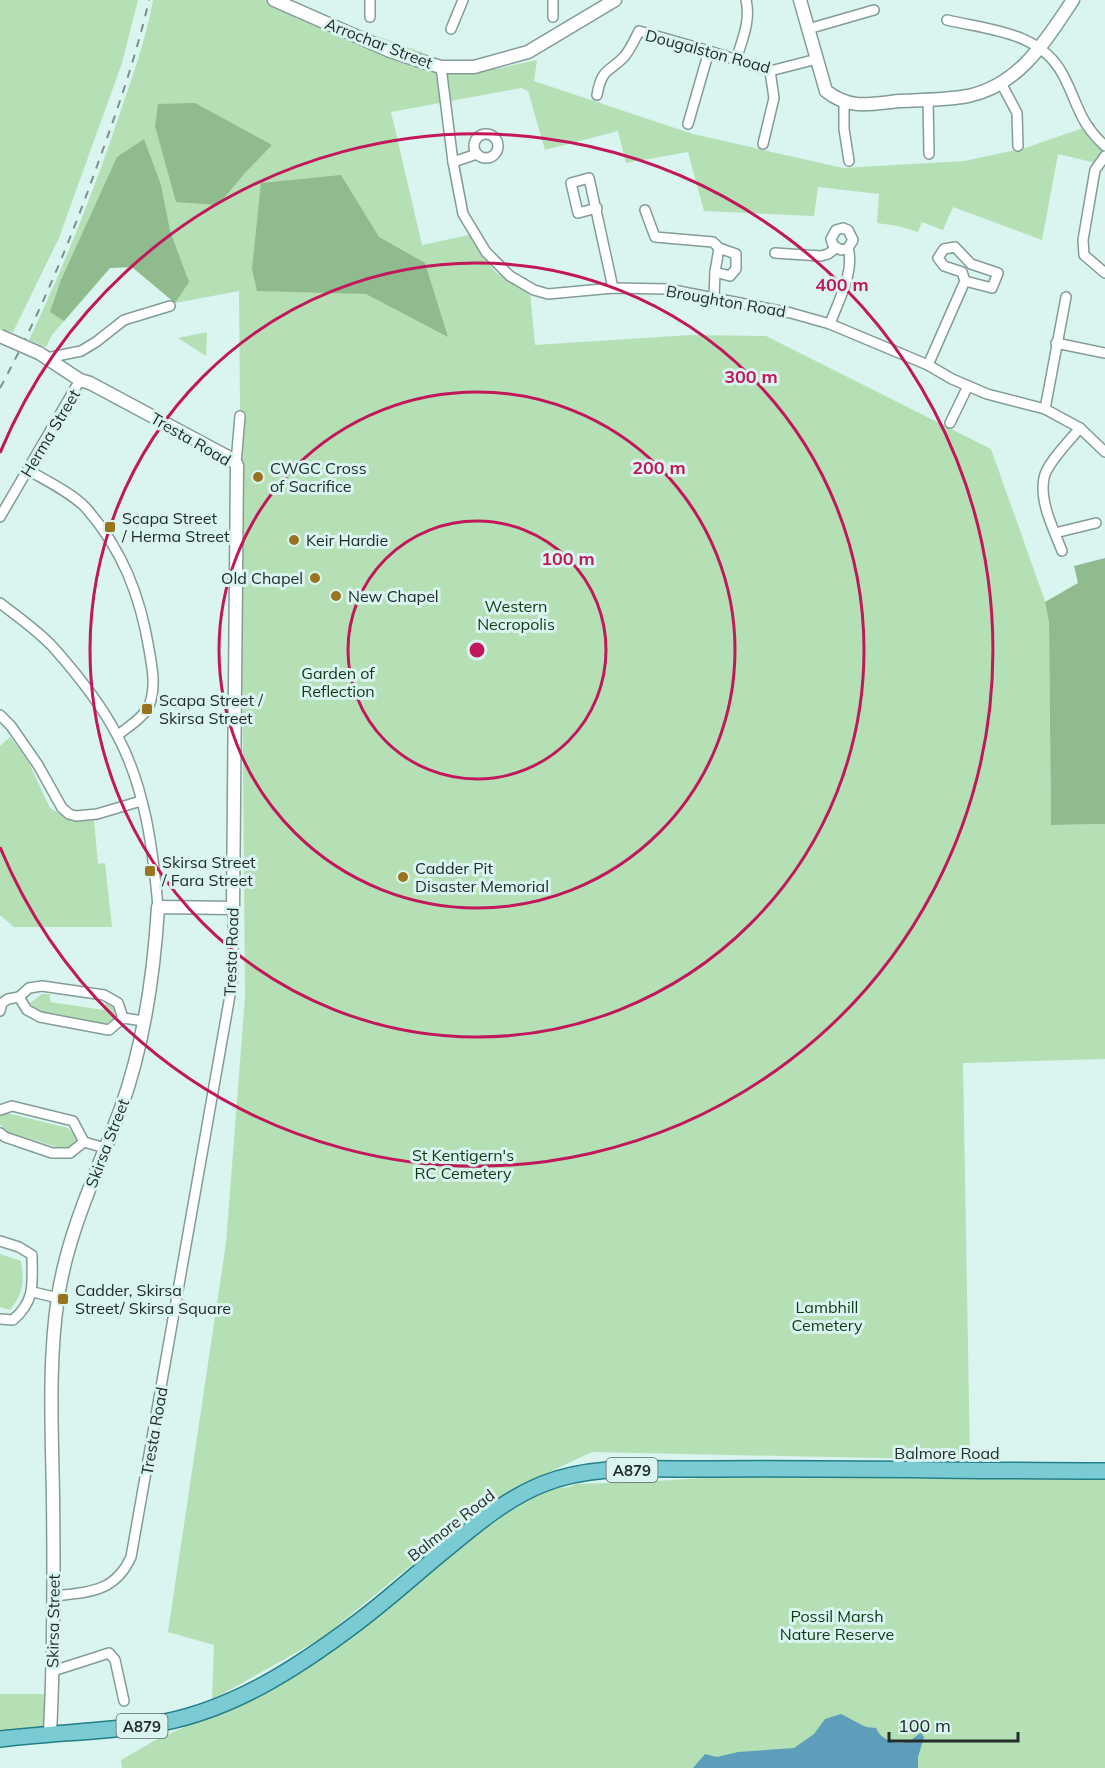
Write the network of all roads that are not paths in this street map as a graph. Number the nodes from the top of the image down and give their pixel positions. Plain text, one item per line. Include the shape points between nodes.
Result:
1 (274, 0) edge
2 (370, 0) edge
3 (463, 0) edge
4 (553, 0) edge
5 (615, 0) edge
6 (746, 0) edge
7 (800, 0) edge
8 (1073, 0) edge
9 (291, 3) edge
10 (874, 10) dead end
11 (553, 16) dead end
12 (370, 17) dead end
13 (947, 20) dead end
14 (451, 29) dead end
15 (808, 29) junction
16 (1041, 48) junction
17 (709, 51) junction
18 (817, 59) junction
19 (736, 60) junction
20 (441, 67) junction
21 (770, 71) junction
22 (1001, 83) junction
23 (597, 95) dead end
24 (928, 99) junction
25 (844, 102) junction
26 (688, 124) dead end
27 (763, 144) dead end
28 (1018, 146) dead end
29 (1105, 146) edge
30 (477, 154) dead end
31 (929, 154) dead end
32 (1105, 156) edge
33 (849, 161) dead end
34 (453, 162) junction
35 (597, 208) dead end
36 (645, 210) dead end
37 (719, 248) junction
38 (836, 248) junction
39 (848, 248) junction
40 (775, 254) dead end
41 (715, 272) junction
42 (1105, 273) edge
43 (965, 281) junction
44 (613, 288) junction
45 (1066, 297) dead end
46 (714, 298) junction
47 (170, 306) dead end
48 (830, 324) junction
49 (0, 336) edge
50 (1056, 343) junction
51 (1105, 353) edge
52 (43, 355) junction
53 (928, 365) junction
54 (80, 381) junction
55 (968, 386) junction
56 (1045, 409) junction
57 (240, 416) dead end
58 (950, 423) dead end
59 (1080, 429) junction
60 (1105, 452) edge
61 (236, 463) junction
62 (28, 470) junction
63 (0, 516) edge
64 (1096, 523) dead end
65 (1055, 533) junction
66 (1062, 551) dead end
67 (0, 603) edge
68 (0, 715) edge
69 (117, 735) junction
70 (141, 801) junction
71 (158, 907) junction
72 (233, 908) junction
73 (19, 998) junction
74 (0, 1011) edge
75 (123, 1017) junction
76 (144, 1021) junction
77 (0, 1110) edge
78 (0, 1133) edge
79 (84, 1142) junction
80 (105, 1148) junction
81 (0, 1241) edge
82 (33, 1292) junction
83 (58, 1298) junction
84 (0, 1319) edge
85 (1105, 1471) edge
86 (54, 1596) junction
87 (53, 1671) junction
88 (124, 1701) dead end
89 (50, 1733) junction
90 (0, 1739) edge

1 - 9 street, Arrochar Street
2 - 12 street
3 - 14 street
4 - 11 street
5 - 20 street, Arrochar Street via 528,52 474,67
6 - 19 street via 746,26
7 - 15 street
8 - 16 street
9 - 20 street, Arrochar Street via 390,51
10 - 15 street
13 - 16 street via 1026,39
15 - 18 street
16 - 22 street via 1023,68
16 - 29 street via 1062,74 1090,133
17 - 19 street, Dougalston Road
17 - 23 street, Dougalston Road via 639,31 625,56 608,68
17 - 26 street
18 - 21 street, Dougalston Road
18 - 25 street via 826,91
19 - 21 street, Dougalston Road
20 - 34 street, Broughton Road
21 - 27 street via 774,98
22 - 24 street via 967,96
22 - 28 street via 1017,114
24 - 25 street via 852,105
24 - 31 street
25 - 33 street
30 - 34 street
32 - 42 street via 1095,170 1083,240 1084,255
34 - 44 street, Broughton Road via 463,214 486,252 510,276 548,294
35 - 44 street
36 - 37 street via 654,237 713,242
37 - 41 street
37 - 41 street via 736,254 736,268 730,276
38 - 39 street
38 - 39 street via 832,235 843,228 853,236
38 - 40 street via 821,256
39 - 48 street via 850,268
41 - 46 street
43 - 43 street via 962,272 944,266 939,258 944,249 955,247 971,264 998,273 992,288
43 - 53 street
44 - 46 street, Broughton Road via 668,289
45 - 50 street
46 - 48 street, Broughton Road
47 - 52 street via 124,320 81,351
48 - 53 street, Broughton Road
49 - 52 street, Tresta Road, bridge
50 - 51 street
50 - 56 street
52 - 54 street, Tresta Road
53 - 55 street, Broughton Road
54 - 61 street, Tresta Road
54 - 62 street, Herma Street
55 - 56 street, Broughton Road
55 - 58 street
56 - 59 street, Broughton Road
57 - 61 street
59 - 60 street, Broughton Road
59 - 65 street via 1044,477 1045,501
61 - 72 street, Tresta Road
62 - 63 street, Herma Street
62 - 69 street via 84,506 110,539 129,573 144,620 152,691 141,717
64 - 65 street
65 - 66 street
67 - 69 street, Skirsa Street via 52,646
68 - 70 street via 69,814 97,814
69 - 70 street, Skirsa Street
70 - 71 street, Skirsa Street via 154,860
71 - 72 street
71 - 76 street, Skirsa Street
72 - 86 street, Tresta Road via 233,977 131,1557 124,1572 112,1583 90,1592
73 - 74 street via 2,1003
73 - 75 street via 27,1010 40,1017 74,1024 109,1030
73 - 75 street via 29,988 42,986 104,995 118,1003
75 - 76 street
76 - 80 street, Skirsa Street via 132,1072
77 - 79 street via 12,1106 73,1121
78 - 79 street via 52,1153 70,1153
79 - 80 street
80 - 83 street, Skirsa Street via 71,1241
81 - 82 street via 32,1255
82 - 83 street
82 - 84 street via 25,1310 13,1320
83 - 86 street, Skirsa Street via 51,1406
85 - 89 main road, Balmore Road / A879 via 624,1470 566,1476 521,1494 487,1516 358,1622 269,1682 230,1701 174,1720
86 - 87 street, Skirsa Street
87 - 88 street via 109,1653 115,1660
87 - 89 street, Skirsa Street
89 - 90 main road, Balmore Road / A879

